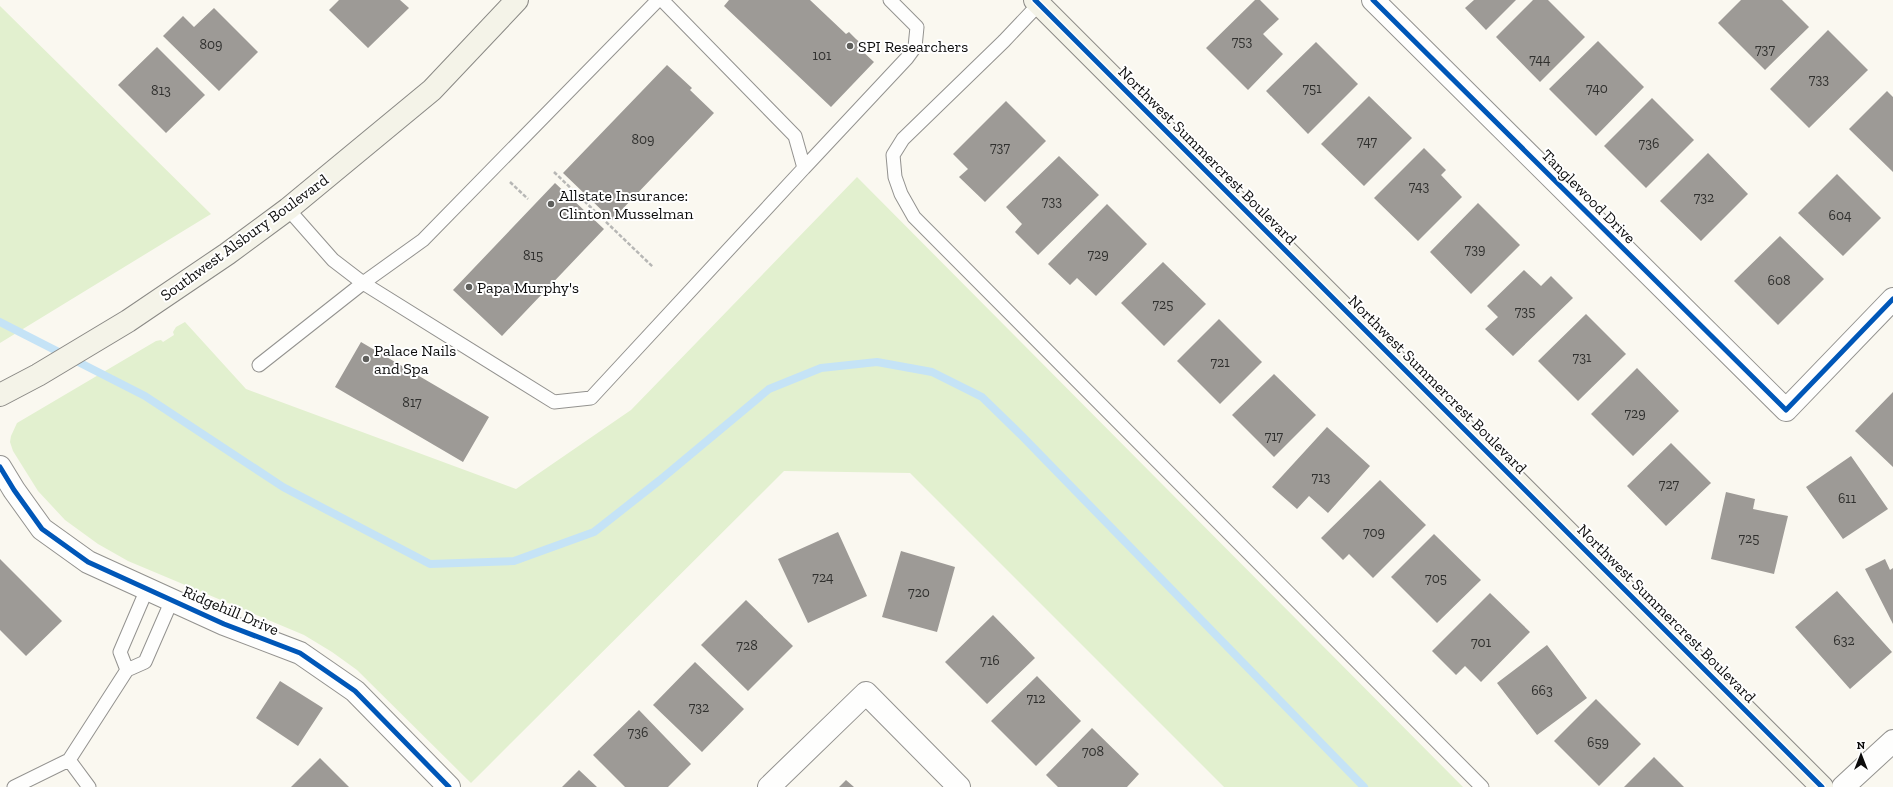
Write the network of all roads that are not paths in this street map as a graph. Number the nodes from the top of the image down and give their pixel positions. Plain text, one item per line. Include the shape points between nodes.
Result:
1 (517, 0) edge
2 (658, 0) edge
3 (662, 0) edge
4 (890, 0) edge
5 (1374, 0) edge
6 (1037, 2) edge
7 (804, 168) junction
8 (288, 209) junction
9 (362, 283) junction
10 (1893, 299) edge
11 (259, 365) dead end
12 (0, 395) edge
13 (0, 467) edge
14 (147, 589) junction
15 (172, 600) junction
16 (127, 670) junction
17 (1893, 741) edge
18 (69, 760) junction
19 (14, 787) edge
20 (88, 787) edge
21 (449, 787) edge
22 (769, 787) edge
23 (959, 787) edge
24 (1482, 787) edge
25 (1822, 787) edge
26 (1843, 787) edge

1 - 8 street, Southwest Alsbury Boulevard via 432,90
2 - 9 lane via 424,240
3 - 7 lane via 795,136
4 - 7 lane via 917,26 915,47
5 - 10 street, Tanglewood Drive via 1786,410
6 - 24 lane via 1004,41 903,139 894,155 895,177 914,217
6 - 25 street, Northwest Summercrest Boulevard
7 - 9 lane via 591,398 554,402
8 - 9 lane via 334,260
8 - 12 street, Southwest Alsbury Boulevard via 128,321
9 - 11 lane
13 - 14 street, Ridgehill Drive via 42,529 88,562
14 - 15 street, Ridgehill Drive
14 - 16 lane via 120,652
15 - 16 lane via 145,662
15 - 21 street, Ridgehill Drive via 224,624 300,653 355,691
16 - 18 lane
17 - 26 street
18 - 19 lane
18 - 20 lane
22 - 23 street via 866,693

